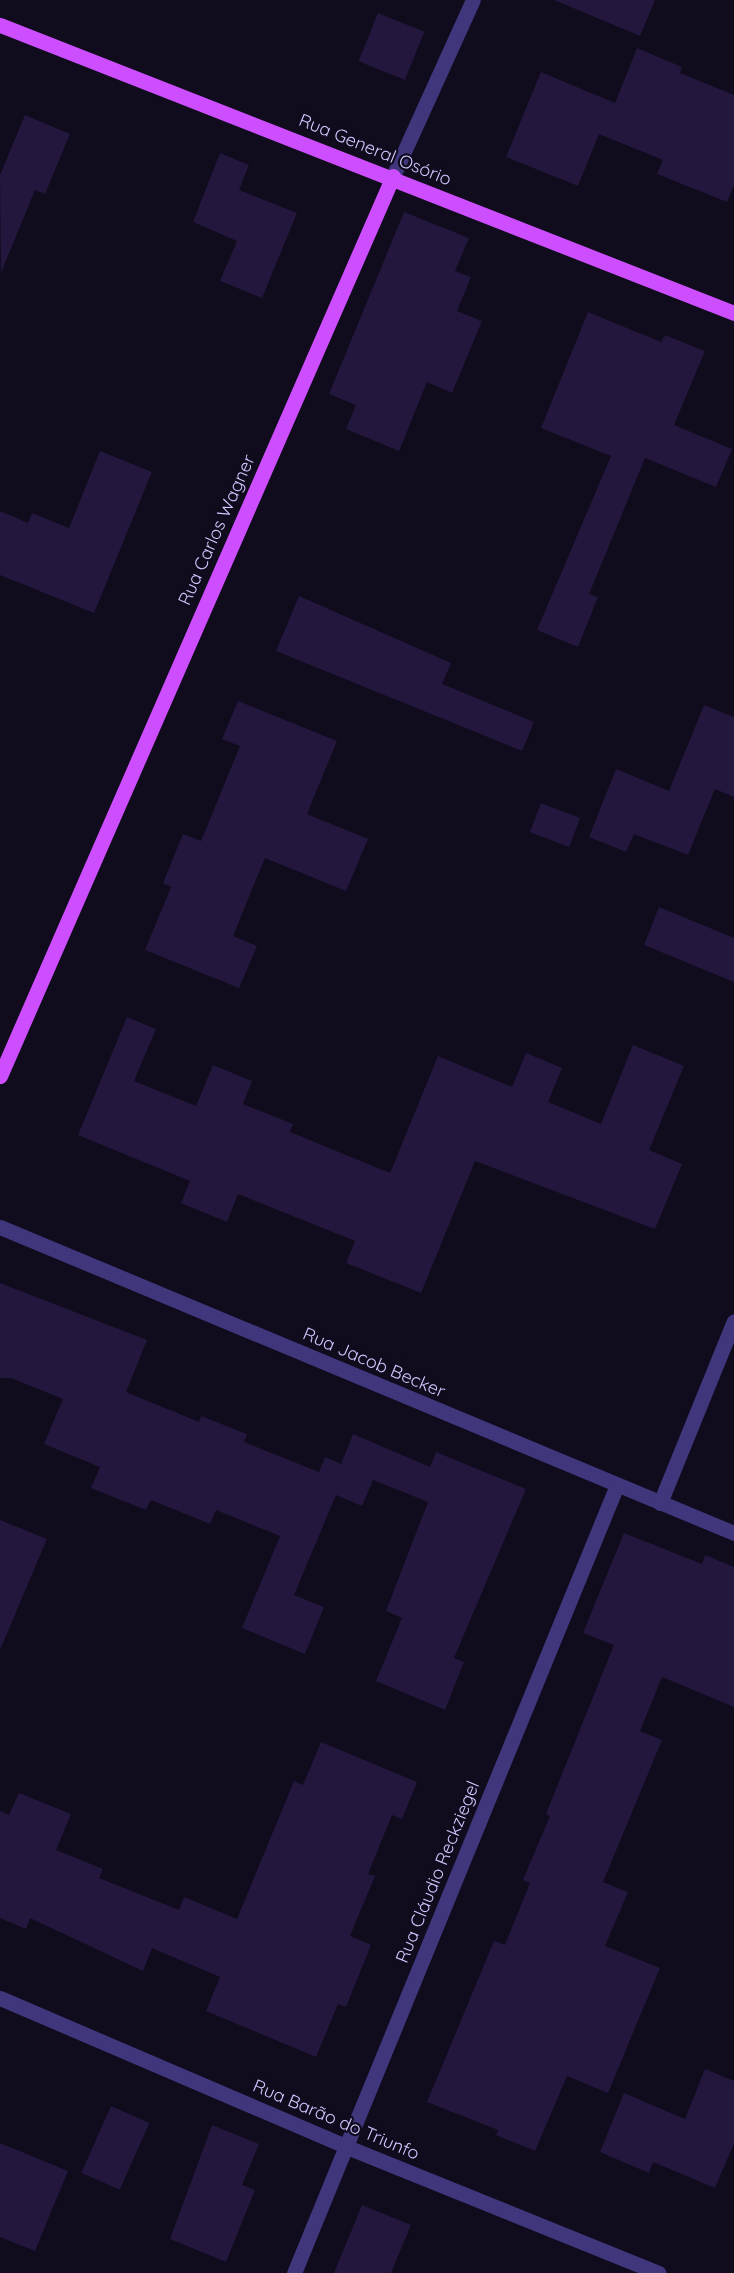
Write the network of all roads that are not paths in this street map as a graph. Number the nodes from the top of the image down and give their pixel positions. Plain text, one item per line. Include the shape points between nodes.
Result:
1 (473, 0) edge
2 (0, 25) edge
3 (393, 176) junction
4 (734, 312) edge
5 (0, 1076) edge
6 (0, 1227) edge
7 (734, 1321) edge
8 (617, 1485) junction
9 (660, 1503) junction
10 (734, 1533) edge
11 (0, 1998) edge
12 (347, 2147) junction
13 (294, 2273) edge
14 (659, 2273) edge

1 - 3 street, Rua Carlos Wagner
2 - 3 main road, Rua General Osório
3 - 4 main road, Rua General Osório
3 - 5 main road, Rua Carlos Wagner
6 - 8 street, Rua Jacob Becker
7 - 9 street
8 - 9 street, Rua Jacob Becker
8 - 12 street, Rua Cláudio Reckziegel
9 - 10 street, Rua Jacob Becker
11 - 12 street, Rua Barão do Triunfo
12 - 13 street, Rua Cláudio Reckziegel
12 - 14 street, Rua Barão do Triunfo

